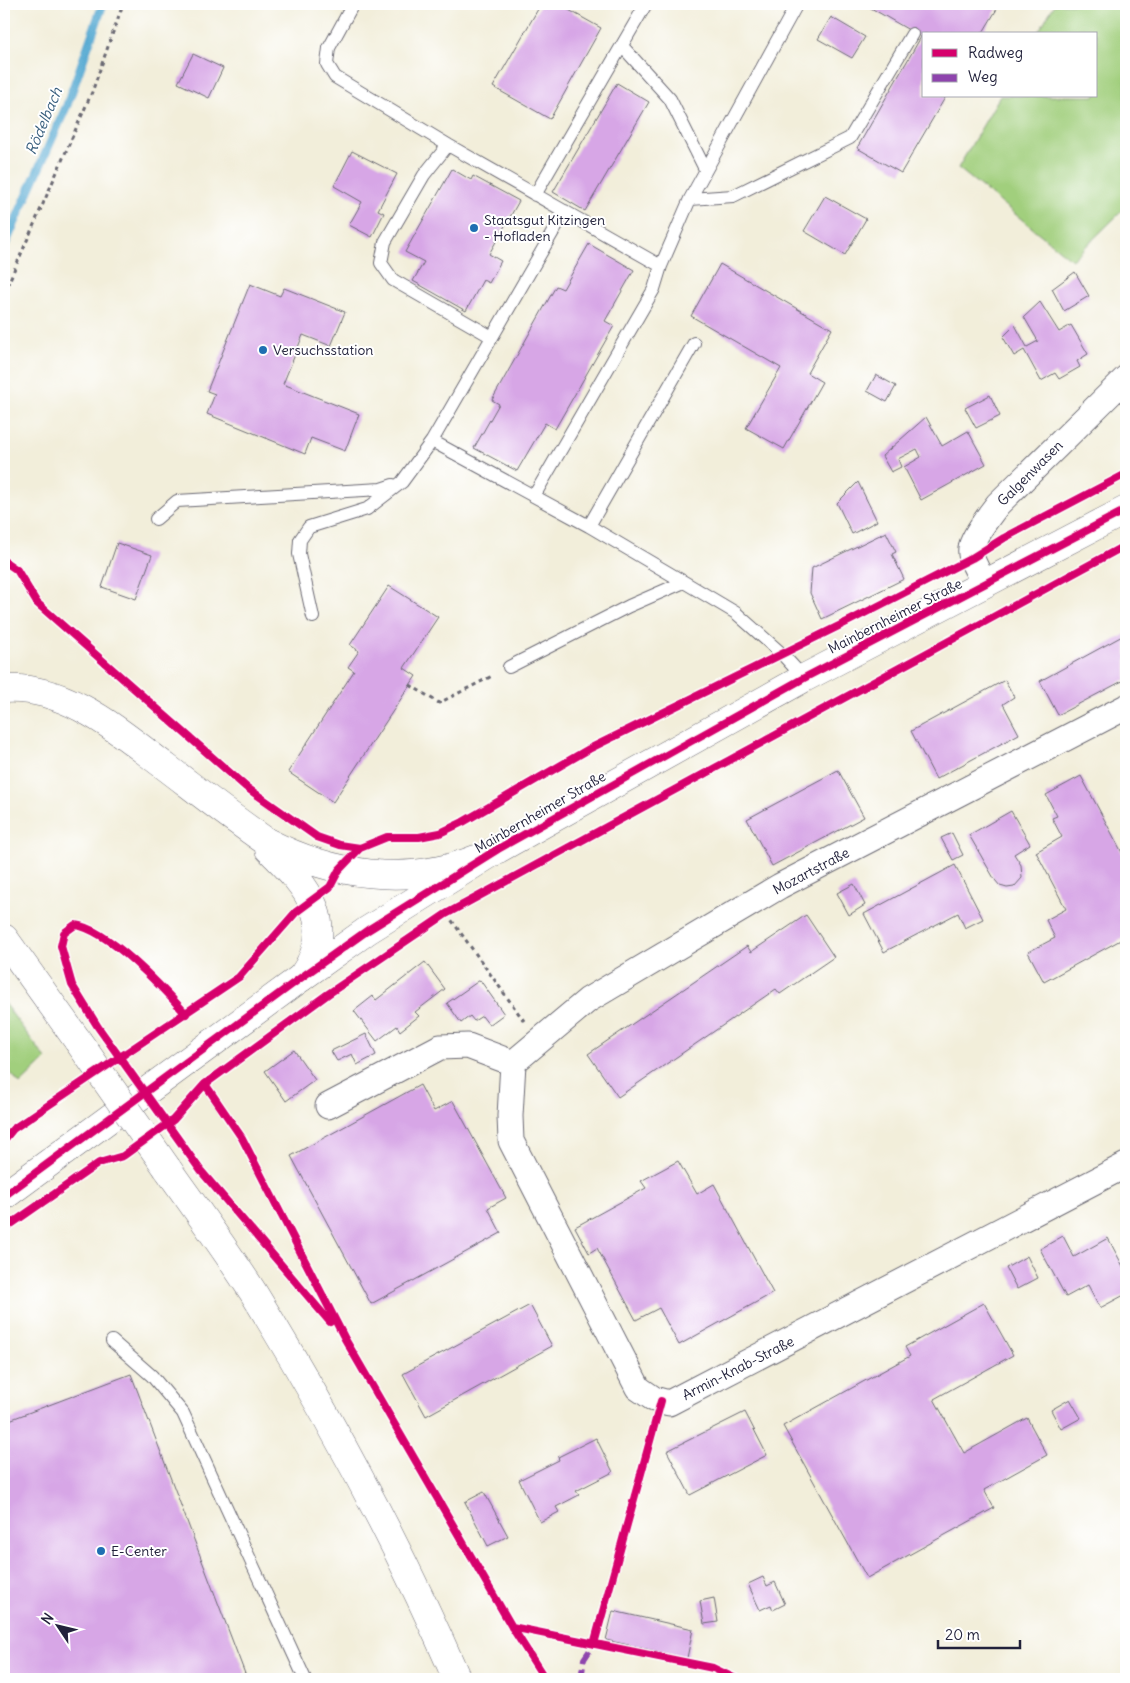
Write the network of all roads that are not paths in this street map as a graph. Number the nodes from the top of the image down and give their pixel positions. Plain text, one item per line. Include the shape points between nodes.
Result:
1 (353, 4) edge
2 (646, 4) edge
3 (797, 4) edge
4 (912, 34) dead end
5 (622, 46) junction
6 (448, 145) junction
7 (705, 169) junction
8 (535, 194) junction
9 (690, 199) junction
10 (566, 211) junction
11 (661, 266) junction
12 (492, 336) junction
13 (694, 343) dead end
14 (1126, 378) edge
15 (432, 441) junction
16 (402, 482) junction
17 (534, 496) junction
18 (1126, 510) edge
19 (156, 519) dead end
20 (589, 526) junction
21 (684, 582) junction
22 (985, 584) junction
23 (313, 617) dead end
24 (509, 667) road end
25 (804, 678) junction
26 (5, 686) edge
27 (1126, 707) edge
28 (246, 827) junction
29 (498, 849) junction
30 (4, 938) edge
31 (302, 977) junction
32 (513, 1062) junction
33 (328, 1106) dead end
34 (1126, 1166) edge
35 (4, 1196) edge
36 (112, 1341) dead end
37 (452, 1673) edge
38 (305, 1679) edge

1 - 6 lane via 328,48 327,64 335,77
2 - 5 lane
3 - 7 lane
4 - 9 lane via 850,138 733,196
5 - 7 lane via 670,100
5 - 8 lane
6 - 8 lane
6 - 12 lane via 424,175 385,242 382,263 393,280
7 - 9 lane
8 - 10 lane
9 - 11 lane
10 - 11 lane
10 - 12 lane
11 - 17 lane via 654,289
12 - 15 lane
13 - 20 lane
14 - 22 street, Galgenwasen via 998,504 982,527 970,547
15 - 16 lane
15 - 17 lane
16 - 19 lane via 381,489 177,501
16 - 23 lane via 367,509 309,527 300,540 299,554
17 - 20 lane
18 - 22 main road, Mainbernheimer Straße
20 - 21 lane
21 - 24 lane
21 - 25 lane via 736,613
22 - 25 main road, Mainbernheimer Straße
25 - 29 main road, Mainbernheimer Straße
26 - 28 main road via 63,699 106,722
27 - 32 street, Mozartstraße via 780,886 588,1000
28 - 29 main road via 298,857 339,870 366,874 420,873 447,868
28 - 31 main road via 306,890 317,914 317,947 312,963
29 - 31 main road, Mainbernheimer Straße via 368,930
30 - 37 main road, bridge via 252,1291 384,1525
31 - 35 main road, Mainbernheimer Straße
32 - 33 street via 468,1046 440,1047
32 - 34 street, Armin-Knab-Straße via 511,1141 638,1388 654,1399 669,1403
36 - 38 lane via 152,1376 183,1413

